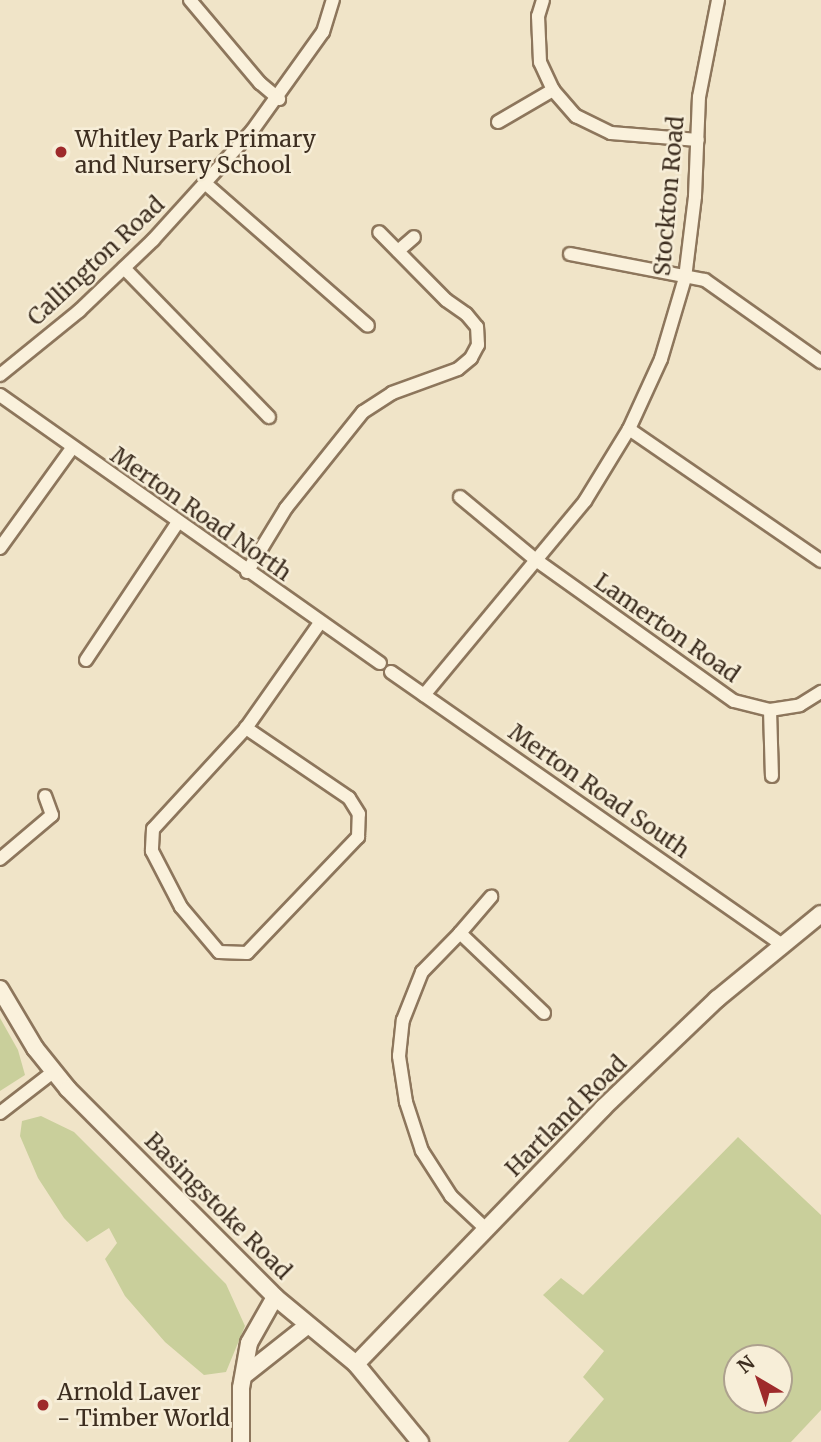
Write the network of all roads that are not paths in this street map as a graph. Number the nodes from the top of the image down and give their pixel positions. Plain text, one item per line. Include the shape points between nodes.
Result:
1 (190, 0) edge
2 (332, 0) edge
3 (543, 0) edge
4 (718, 0) edge
5 (553, 90) junction
6 (279, 99) junction
7 (498, 122) dead end
8 (698, 140) junction
9 (206, 184) junction
10 (379, 232) dead end
11 (414, 237) dead end
12 (398, 251) junction
13 (570, 254) dead end
14 (124, 268) junction
15 (685, 278) junction
16 (368, 326) dead end
17 (821, 362) edge
18 (0, 375) edge
19 (0, 395) edge
20 (269, 417) dead end
21 (629, 429) junction
22 (72, 448) junction
23 (460, 497) dead end
24 (178, 522) junction
25 (0, 548) edge
26 (536, 560) junction
27 (821, 561) edge
28 (247, 572) junction
29 (319, 624) junction
30 (86, 660) dead end
31 (380, 663) dead end
32 (391, 672) dead end
33 (821, 692) edge
34 (424, 695) junction
35 (769, 710) junction
36 (246, 728) junction
37 (772, 776) dead end
38 (45, 796) dead end
39 (0, 859) edge
40 (491, 897) dead end
41 (821, 914) edge
42 (460, 933) junction
43 (782, 945) junction
44 (0, 989) edge
45 (544, 1013) dead end
46 (53, 1072) junction
47 (0, 1113) edge
48 (486, 1229) junction
49 (275, 1297) junction
50 (308, 1325) junction
51 (356, 1364) junction
52 (246, 1374) junction
53 (241, 1442) edge
54 (420, 1442) edge

1 - 6 street
2 - 6 street, Callington Road via 323,32
3 - 5 street via 538,16 540,62
4 - 8 street, Stockton Road via 699,97
5 - 7 street
5 - 8 street via 576,116 611,133
6 - 9 street, Callington Road
8 - 15 street, Stockton Road
9 - 14 street, Callington Road
9 - 16 street
10 - 12 street
11 - 12 street
12 - 28 street via 466,314 477,327 478,345 457,369 392,393 363,412 286,508
13 - 15 street
14 - 18 street, Callington Road
14 - 20 street
15 - 17 street via 705,280
15 - 21 street, Stockton Road via 662,359
19 - 22 street, Merton Road North
21 - 26 street, Stockton Road via 584,501
21 - 27 street
22 - 24 street, Merton Road North
22 - 25 street
23 - 26 street, Lamerton Road
24 - 28 street, Merton Road North
24 - 30 street
26 - 34 street, Stockton Road
26 - 35 street, Lamerton Road via 734,701
28 - 29 street, Merton Road North
29 - 31 street, Merton Road North
29 - 36 street
32 - 34 street, Merton Road South
33 - 35 street, Lamerton Road via 800,705
34 - 43 street, Merton Road South
35 - 37 street
36 - 36 street via 349,798 359,814 358,837 247,953 219,952 181,907 152,851 153,829
38 - 39 street via 52,815
40 - 42 street
41 - 43 street, Hartland Road
42 - 45 street
42 - 48 street via 422,972 402,1020 399,1056 406,1102 422,1151 451,1196
43 - 48 street, Hartland Road via 717,999 603,1108
44 - 46 street, Basingstoke Road
46 - 47 street
46 - 49 street, Basingstoke Road
48 - 51 street, Hartland Road
49 - 50 street, Basingstoke Road
49 - 52 street via 249,1343
50 - 51 street, Basingstoke Road
50 - 52 street
51 - 54 street, Basingstoke Road
52 - 53 street

